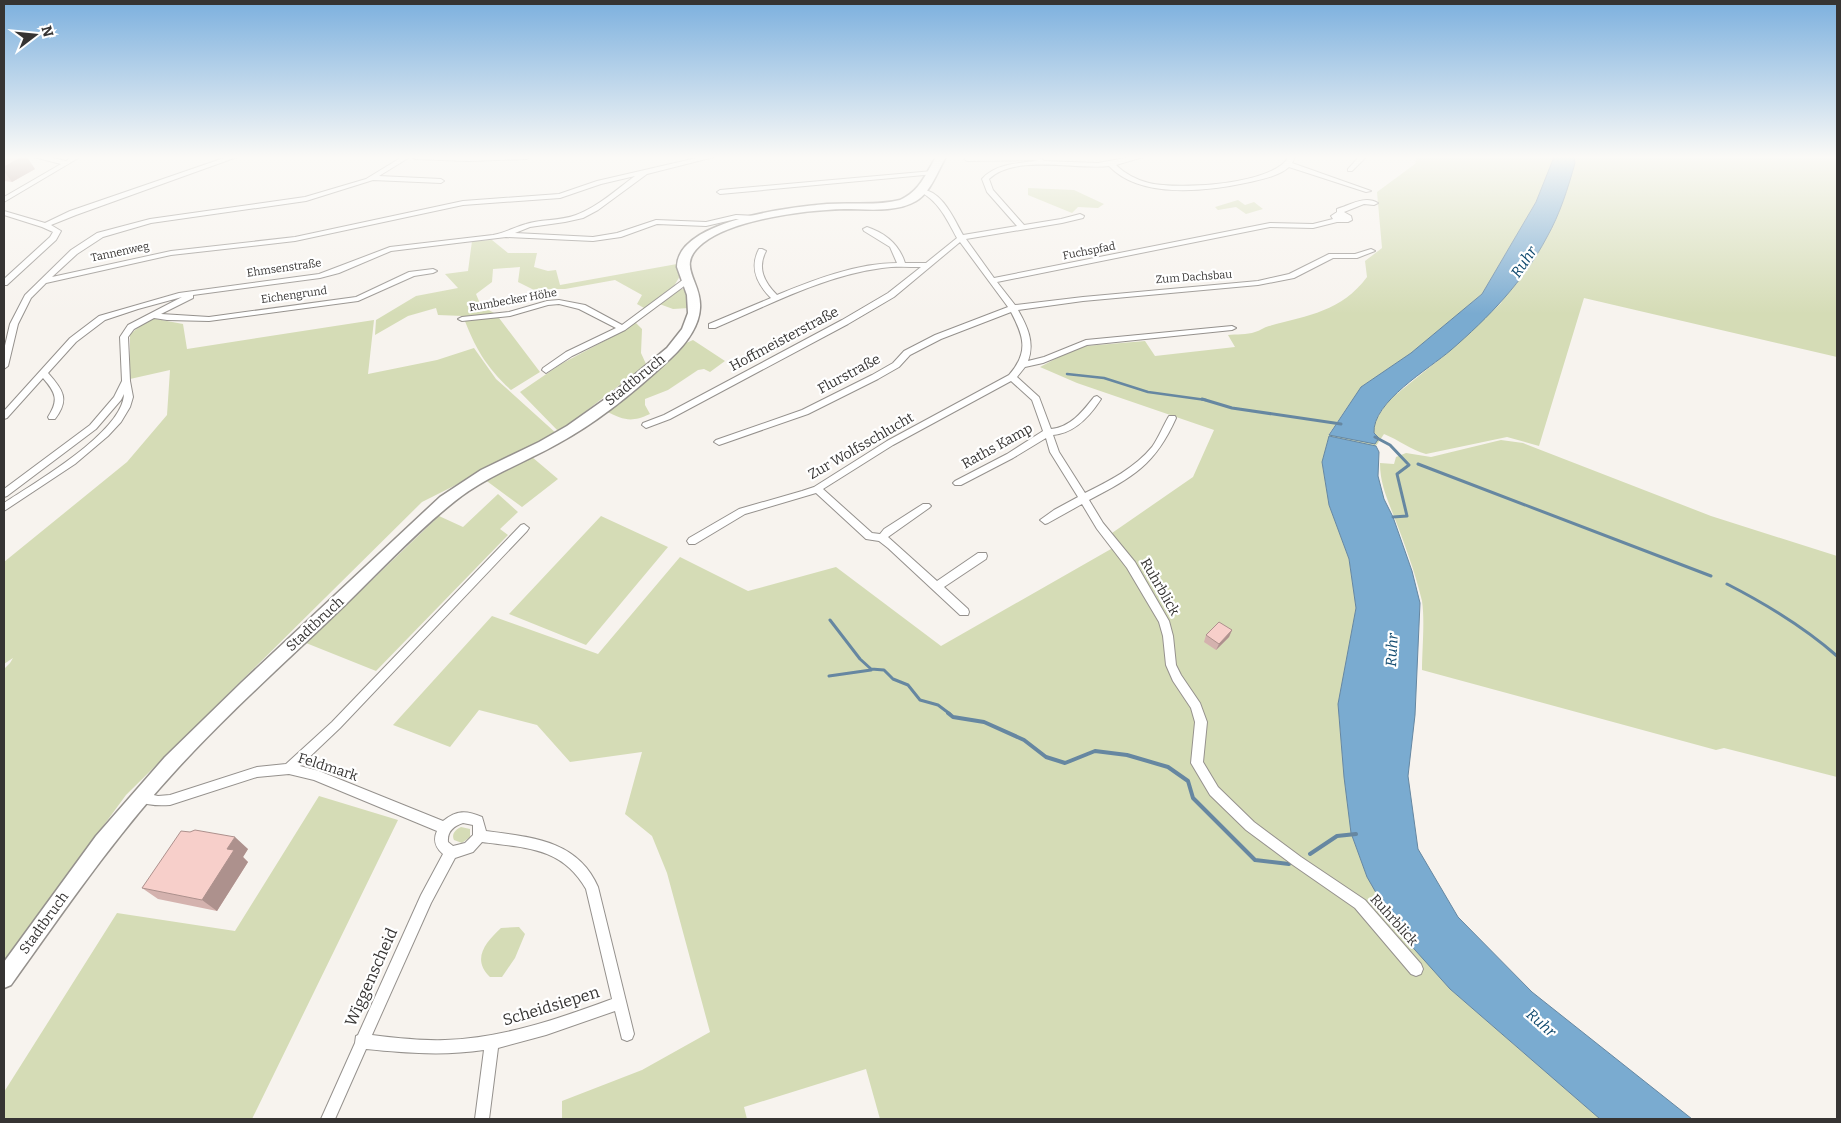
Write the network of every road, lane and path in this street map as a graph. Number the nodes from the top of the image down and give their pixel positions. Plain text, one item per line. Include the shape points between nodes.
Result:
1 (83, 209) edge
2 (229, 209) edge
3 (432, 209) edge
4 (592, 209) edge
5 (813, 209) edge
6 (945, 209) edge
7 (1009, 209) edge
8 (1344, 209) edge
9 (4, 213) edge
10 (1080, 216) dead end
11 (757, 218) junction
12 (45, 225) junction
13 (1021, 227) junction
14 (867, 229) dead end
15 (504, 235) junction
16 (961, 238) junction
17 (762, 251) dead end
18 (1371, 251) dead end
19 (902, 263) junction
20 (928, 265) junction
21 (433, 271) dead end
22 (687, 281) junction
23 (993, 281) junction
24 (4, 282) edge
25 (42, 282) junction
26 (200, 291) junction
27 (775, 298) junction
28 (1013, 308) junction
29 (152, 315) junction
30 (462, 320) dead end
31 (712, 326) dead end
32 (622, 328) junction
33 (1232, 328) dead end
34 (1024, 364) junction
35 (4, 366) edge
36 (546, 370) dead end
37 (43, 373) junction
38 (1012, 377) junction
39 (126, 381) junction
40 (1097, 399) dead end
41 (4, 416) edge
42 (52, 417) dead end
43 (1172, 418) dead end
44 (646, 425) dead end
45 (1049, 432) junction
46 (719, 442) dead end
47 (958, 484) dead end
48 (817, 489) junction
49 (4, 494) edge
50 (1083, 499) junction
51 (926, 506) dead end
52 (4, 508) edge
53 (1045, 520) dead end
54 (524, 528) dead end
55 (882, 538) junction
56 (692, 541) dead end
57 (982, 556) dead end
58 (936, 587) junction
59 (964, 612) dead end
60 (289, 769) junction
61 (140, 797) junction
62 (445, 828) junction
63 (479, 836) junction
64 (451, 852) junction
65 (1416, 968) dead end
66 (4, 978) edge
67 (619, 1003) junction
68 (627, 1034) dead end
69 (362, 1041) junction
70 (492, 1042) junction
71 (328, 1119) edge
72 (482, 1119) edge

1 - 12 street
2 - 25 street via 158,219 100,235 74,252
3 - 25 street, Tannenweg via 295,239 186,250
4 - 15 street, Ehmsenstraße via 565,220 526,226
5 - 11 street
6 - 16 street
7 - 13 street
8 - 23 street, Fuchspfad via 1339,217 1313,226 1270,224
9 - 12 street
10 - 13 street
11 - 15 street via 736,217 706,224 656,222 618,235 593,239
11 - 22 street via 720,228 691,246 683,258
12 - 24 street via 57,231 53,238
13 - 16 street
14 - 19 street via 893,244
15 - 26 street, Ehmsenstraße via 390,249 320,276
16 - 20 street, Hoffmeisterstraße
16 - 23 street
17 - 27 street via 757,270 768,292
18 - 28 street, Zum Dachsbau via 1357,256 1332,256 1297,274 1258,283
19 - 20 street
19 - 27 street via 844,274
20 - 44 street, Hoffmeisterstraße via 891,294 845,322 667,417
21 - 29 street, Eichengrund via 412,274 358,299 209,319
22 - 32 street
22 - 61 street, Stadtbruch via 693,295 692,319 685,334 665,357 576,427 476,479 450,497 197,736
23 - 28 street
25 - 35 street via 22,307 14,324
26 - 29 street
26 - 37 street, Ehmsenstraße via 153,301 102,318 72,340
27 - 31 street
28 - 34 street via 1026,339 1028,352
28 - 46 street, Flurstraße via 938,337 907,353 896,365 875,378 814,408
29 - 39 street via 136,323 124,337
30 - 32 street, Rumbecker Höhe via 510,314 559,302 582,307
32 - 36 street via 569,354
33 - 34 street via 1086,343 1036,364
34 - 38 street
37 - 41 street, Ehmsenstraße
37 - 42 street via 58,393 61,404
38 - 45 street, Ruhrblick via 1036,399
38 - 48 street, Zur Wolfsschlucht via 890,443
39 - 49 street via 118,398 93,428
39 - 52 street via 129,391 127,405 122,416 102,437
40 - 45 street, Raths Kamp via 1082,418 1061,431
43 - 50 street via 1163,438 1145,460
45 - 47 street, Raths Kamp
45 - 50 street, Ruhrblick via 1055,452
48 - 55 street via 869,536
48 - 56 street, Zur Wolfsschlucht via 742,511
50 - 53 street
50 - 65 street, Ruhrblick via 1131,565 1164,621 1171,665 1196,706 1201,722 1197,763 1214,792 1250,826 1360,904
51 - 55 street
54 - 60 street via 336,725
55 - 58 street
57 - 58 street
58 - 59 street
60 - 61 street, Feldmark via 257,772 170,800
60 - 62 street, Feldmark via 315,775
61 - 66 street, Stadtbruch via 97,850
62 - 63 street via 456,819 469,816 478,821
62 - 64 street via 442,846
63 - 64 street via 464,851
63 - 67 street via 547,846 566,854 583,871 592,887
64 - 69 street, Wiggenscheid via 434,882
67 - 68 street
67 - 70 street, Scheidsiepen via 557,1026
69 - 70 street, Scheidsiepen via 419,1047
69 - 71 street, Wiggenscheid
70 - 72 street, Scheidsiepen

